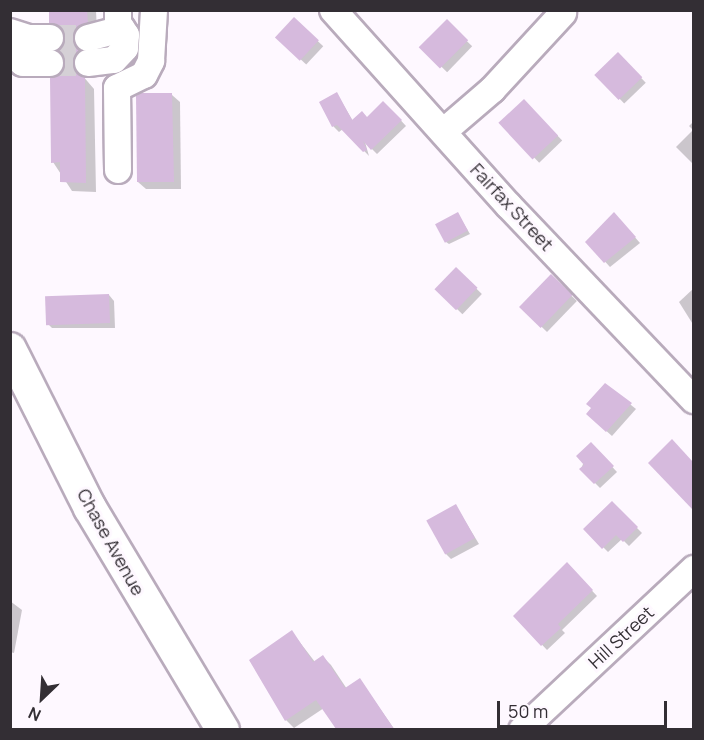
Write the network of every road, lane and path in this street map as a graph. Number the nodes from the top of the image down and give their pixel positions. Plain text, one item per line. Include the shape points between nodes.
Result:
1 (154, 10) edge
2 (333, 10) edge
3 (563, 13) dead end
4 (119, 20) edge
5 (10, 32) edge
6 (50, 38) tunnel mouth
7 (88, 38) tunnel mouth
8 (10, 53) edge
9 (50, 63) tunnel mouth
10 (88, 63) tunnel mouth
11 (443, 132) junction
12 (118, 170) dead end
13 (10, 349) edge
14 (693, 400) edge
15 (693, 569) edge
16 (223, 729) edge
17 (522, 729) edge

1 - 12 street via 151,62 144,75 117,88
2 - 11 street, Fairfax Street
3 - 11 street via 492,90
4 - 7 street
4 - 10 street via 125,48 114,60
5 - 6 street via 28,38
8 - 9 street via 23,63
11 - 14 street, Fairfax Street
13 - 16 main road, Chase Avenue via 90,508
15 - 17 street, Hill Street

